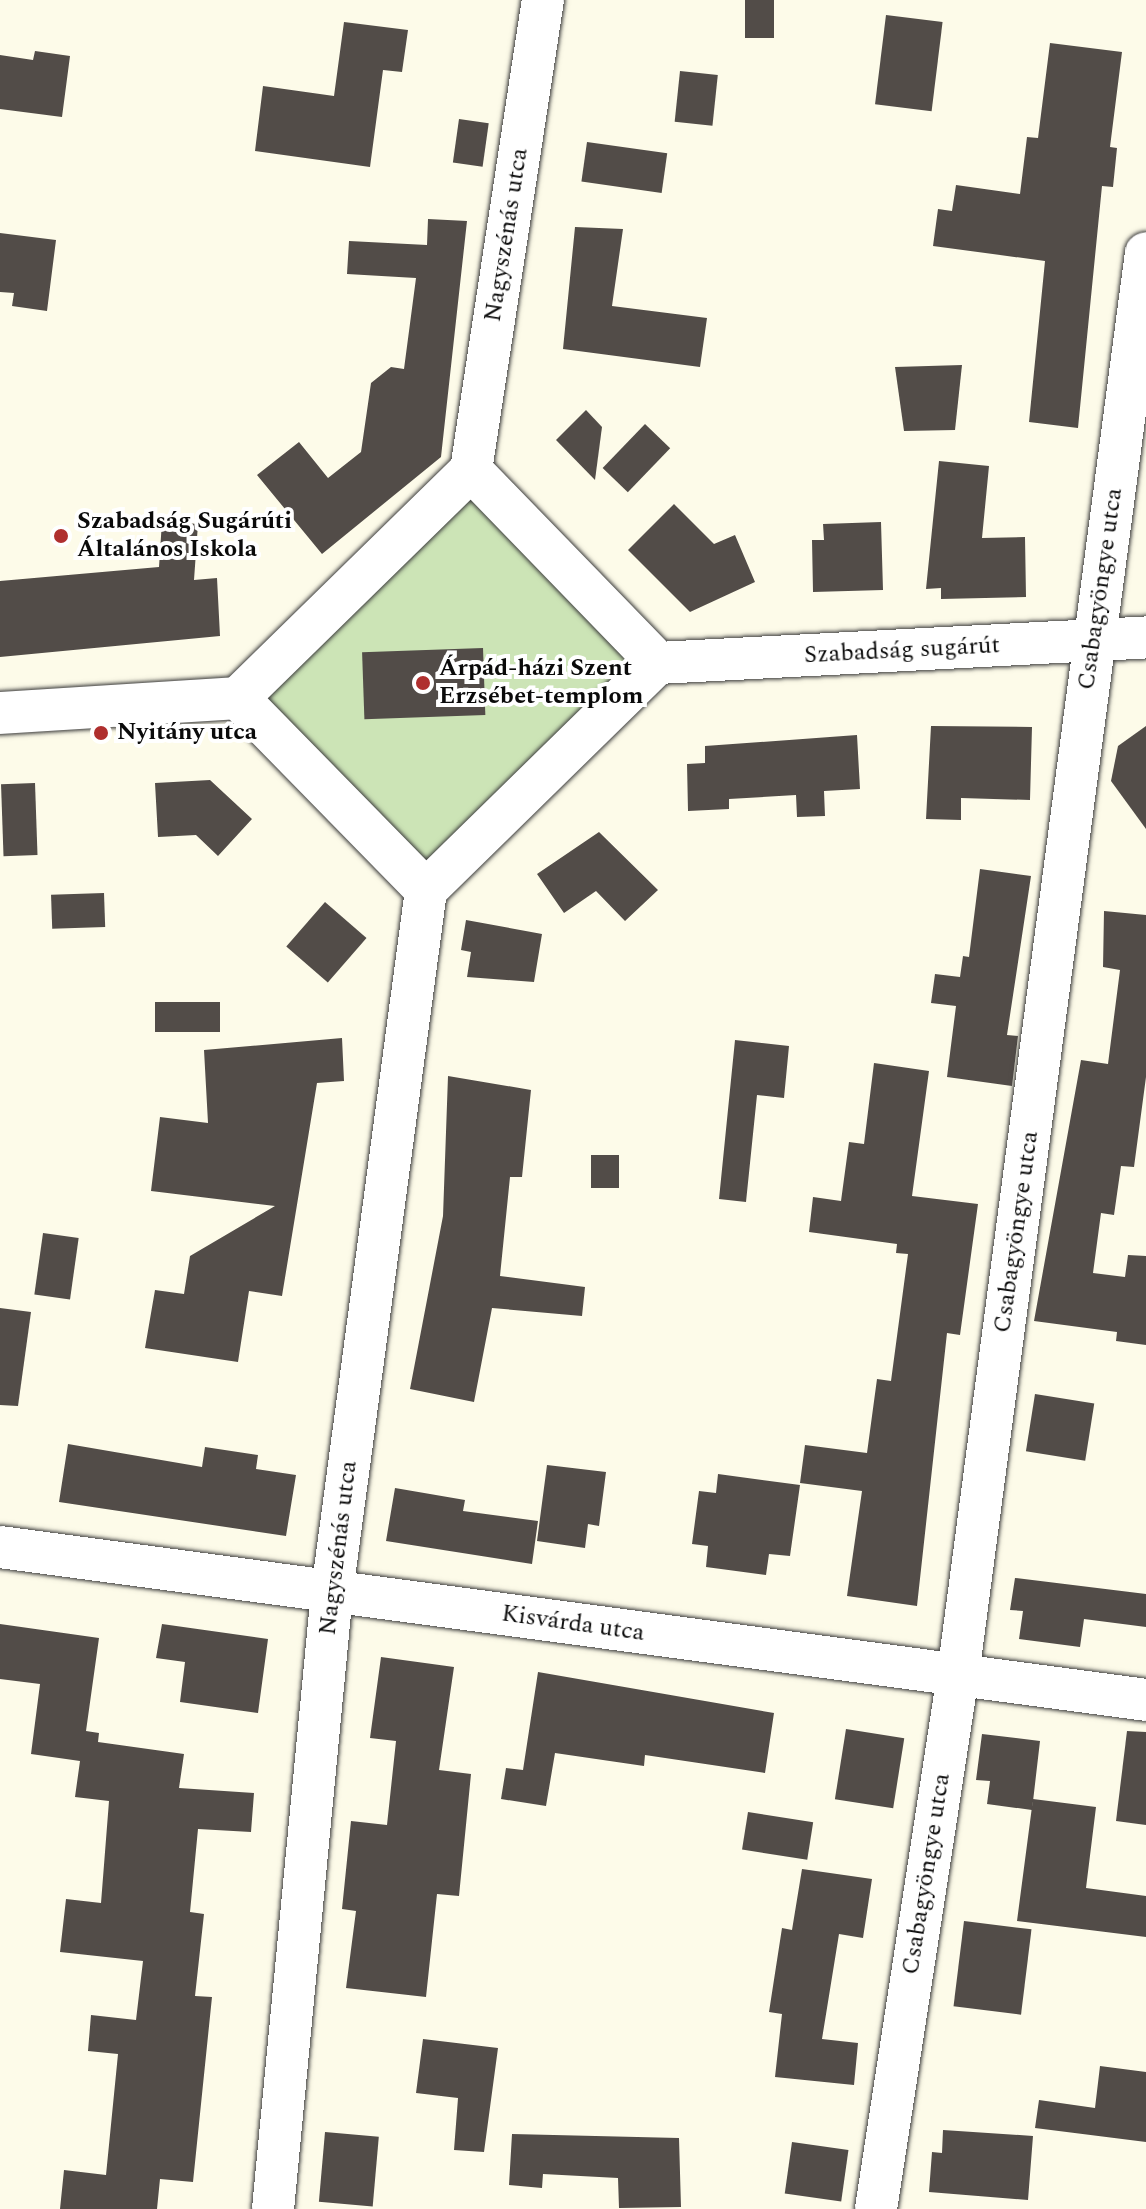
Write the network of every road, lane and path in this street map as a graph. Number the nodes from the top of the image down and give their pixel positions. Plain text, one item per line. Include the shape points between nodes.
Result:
1 (543, 0) edge
2 (1146, 253) edge
3 (471, 470) junction
4 (1146, 637) edge
5 (1095, 641) junction
6 (658, 663) junction
7 (238, 698) junction
8 (0, 713) edge
9 (426, 890) junction
10 (0, 1547) edge
11 (332, 1592) junction
12 (958, 1675) junction
13 (1146, 1700) edge
14 (273, 2209) edge
15 (876, 2209) edge

1 - 3 street, Nagyszénás utca
2 - 5 street, Csabagyöngye utca
3 - 6 street
3 - 7 street
4 - 5 street, Szabadság sugárút
5 - 6 street, Szabadság sugárút
5 - 12 street, Csabagyöngye utca
6 - 9 street
7 - 8 street
7 - 9 street
9 - 11 street, Nagyszénás utca
10 - 11 street, Kisvárda utca
11 - 12 street, Kisvárda utca
11 - 14 street, Nagyszénás utca
12 - 13 street, Kisvárda utca
12 - 15 street, Csabagyöngye utca

